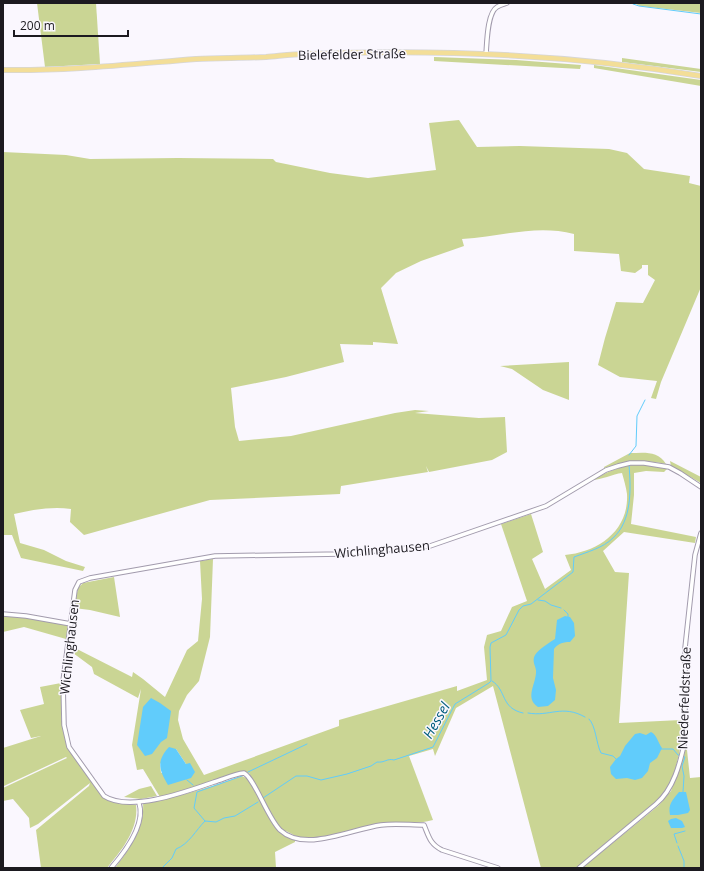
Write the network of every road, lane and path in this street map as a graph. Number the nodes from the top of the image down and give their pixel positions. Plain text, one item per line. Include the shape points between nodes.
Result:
1 (506, 3) edge
2 (486, 54) junction
3 (3, 70) edge
4 (701, 76) edge
5 (701, 487) edge
6 (701, 533) edge
7 (3, 614) edge
8 (71, 624) junction
9 (139, 803) junction
10 (111, 868) edge
11 (498, 868) edge
12 (579, 868) edge

1 - 2 street via 493,11 488,26
2 - 3 main road, Bielefelder Straße via 304,54 103,67
2 - 4 main road, Bielefelder Straße via 589,61
5 - 8 street, Wichlinghausen via 669,467 630,463 590,479 546,506 430,546 341,554 215,556 90,578 79,582 75,590
6 - 12 street, Niederfeldstraße via 695,555 686,641 684,741 670,788 663,798
7 - 8 street
8 - 9 street, Wichlinghausen via 63,681 64,725 69,747 104,796 112,800
9 - 10 street via 140,813 134,834
9 - 11 street, Wichlinghausen via 244,773 250,778 267,811 281,830 302,840 323,839 382,825 424,825 434,846

